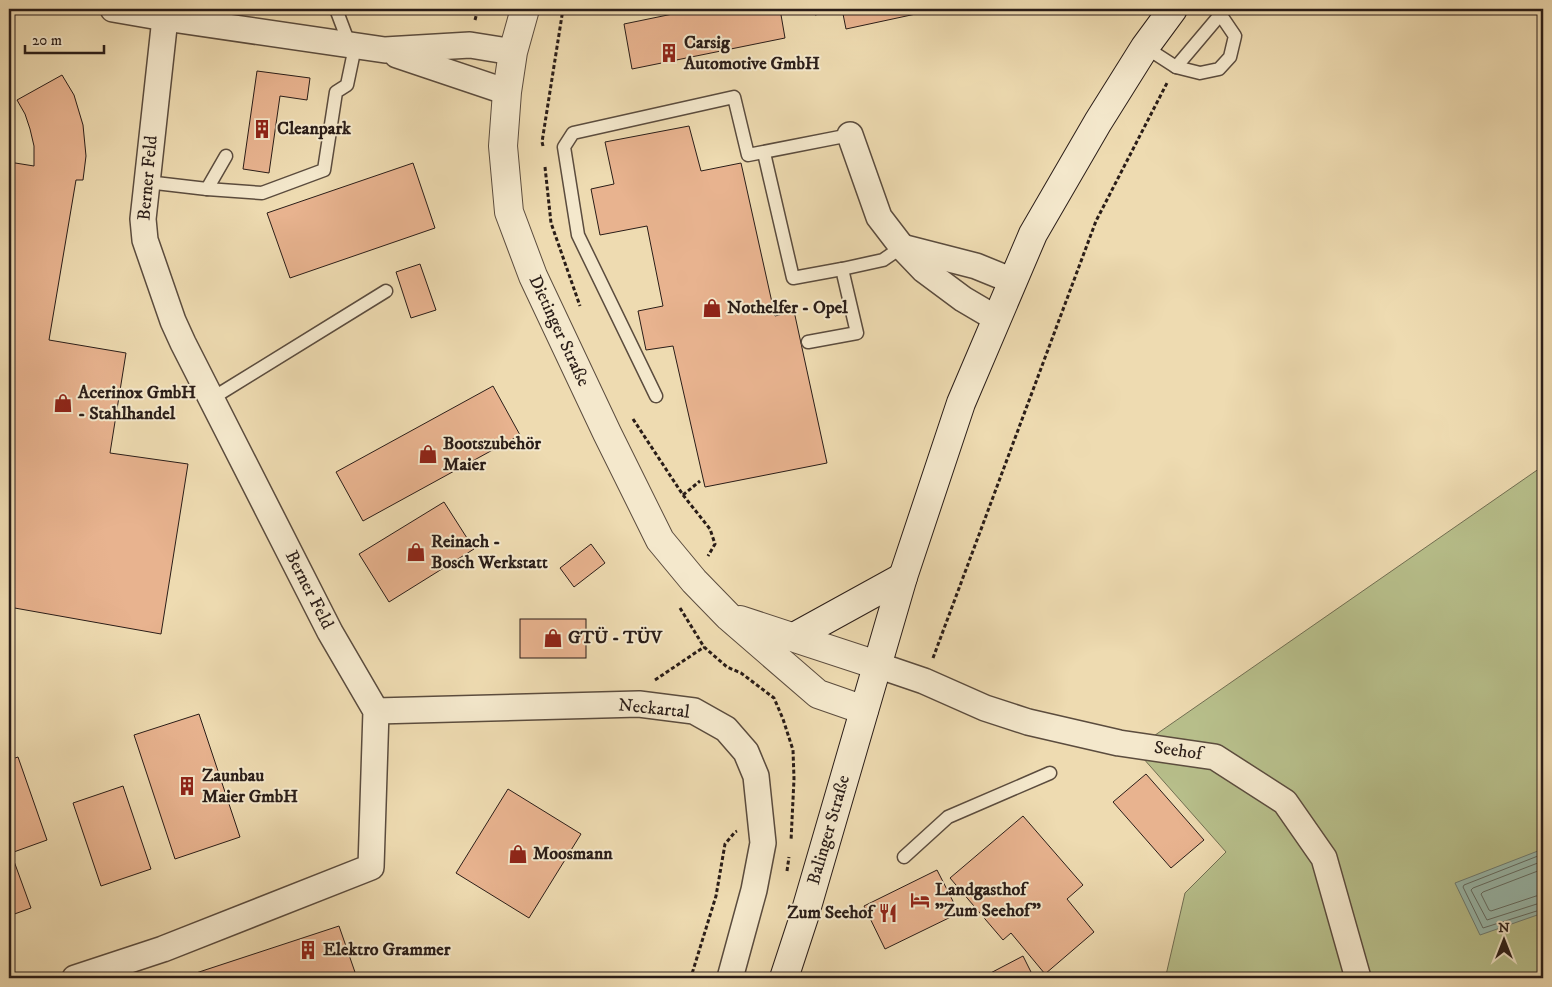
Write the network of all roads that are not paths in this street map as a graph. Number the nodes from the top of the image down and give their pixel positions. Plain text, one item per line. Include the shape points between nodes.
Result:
1 (113, 9) edge
2 (336, 9) edge
3 (526, 9) edge
4 (1173, 9) edge
5 (1222, 11) edge
6 (165, 14) edge
7 (352, 46) junction
8 (1145, 47) junction
9 (385, 50) junction
10 (513, 52) junction
11 (1176, 67) junction
12 (507, 92) junction
13 (850, 135) joint
14 (764, 153) junction
15 (226, 156) dead end
16 (147, 182) junction
17 (207, 189) junction
18 (902, 247) junction
19 (842, 269) junction
20 (1013, 281) junction
21 (386, 291) dead end
22 (997, 319) junction
23 (808, 342) dead end
24 (656, 396) dead end
25 (211, 399) junction
26 (903, 577) junction
27 (729, 617) junction
28 (794, 637) junction
29 (877, 664) junction
30 (864, 710) junction
31 (376, 711) junction
32 (1050, 774) dead end
33 (904, 857) dead end
34 (75, 978) edge
35 (730, 978) edge
36 (784, 978) edge
37 (1358, 978) edge

1 - 6 street
2 - 7 lane
3 - 10 main road, Dietinger Straße
4 - 8 main road, Balinger Straße
5 - 11 lane
5 - 11 lane via 1235,36 1230,57 1218,69 1200,73
6 - 7 street
6 - 16 street, Berner Feld
7 - 9 street
7 - 17 lane via 347,85 336,92 324,170 262,193
8 - 11 lane
8 - 20 main road, Balinger Straße via 1033,234
9 - 10 street via 470,45
9 - 12 street
10 - 12 main road, Dietinger Straße
12 - 27 main road, Dietinger Straße via 503,146 509,212 532,276 660,540
13 - 14 lane
13 - 18 street via 879,217
14 - 19 lane via 792,278
14 - 24 lane via 748,155 734,97 573,132 564,147 578,235
15 - 17 lane
16 - 17 lane
16 - 25 street, Berner Feld via 143,219 145,240 173,322
18 - 19 lane via 883,260
18 - 20 street via 976,266
18 - 22 street via 924,270 963,300
19 - 23 lane via 857,333
20 - 22 main road, Balinger Straße
21 - 25 lane
22 - 26 main road, Balinger Straße via 962,403
25 - 31 street, Berner Feld via 330,632
26 - 28 main road
26 - 29 main road, Balinger Straße
27 - 28 main road, Dietinger Straße
27 - 30 main road, Dietinger Straße via 818,694
28 - 29 main road, Dietinger Straße
29 - 30 main road, Balinger Straße
29 - 37 street, Seehof via 1028,722 1119,743 1215,757 1285,802 1324,858
30 - 36 main road, Balinger Straße
31 - 34 street via 371,867 164,949
31 - 35 street, Neckartal via 639,704 694,711 726,729 746,752 756,776 762,843 754,890
32 - 33 lane via 948,817

